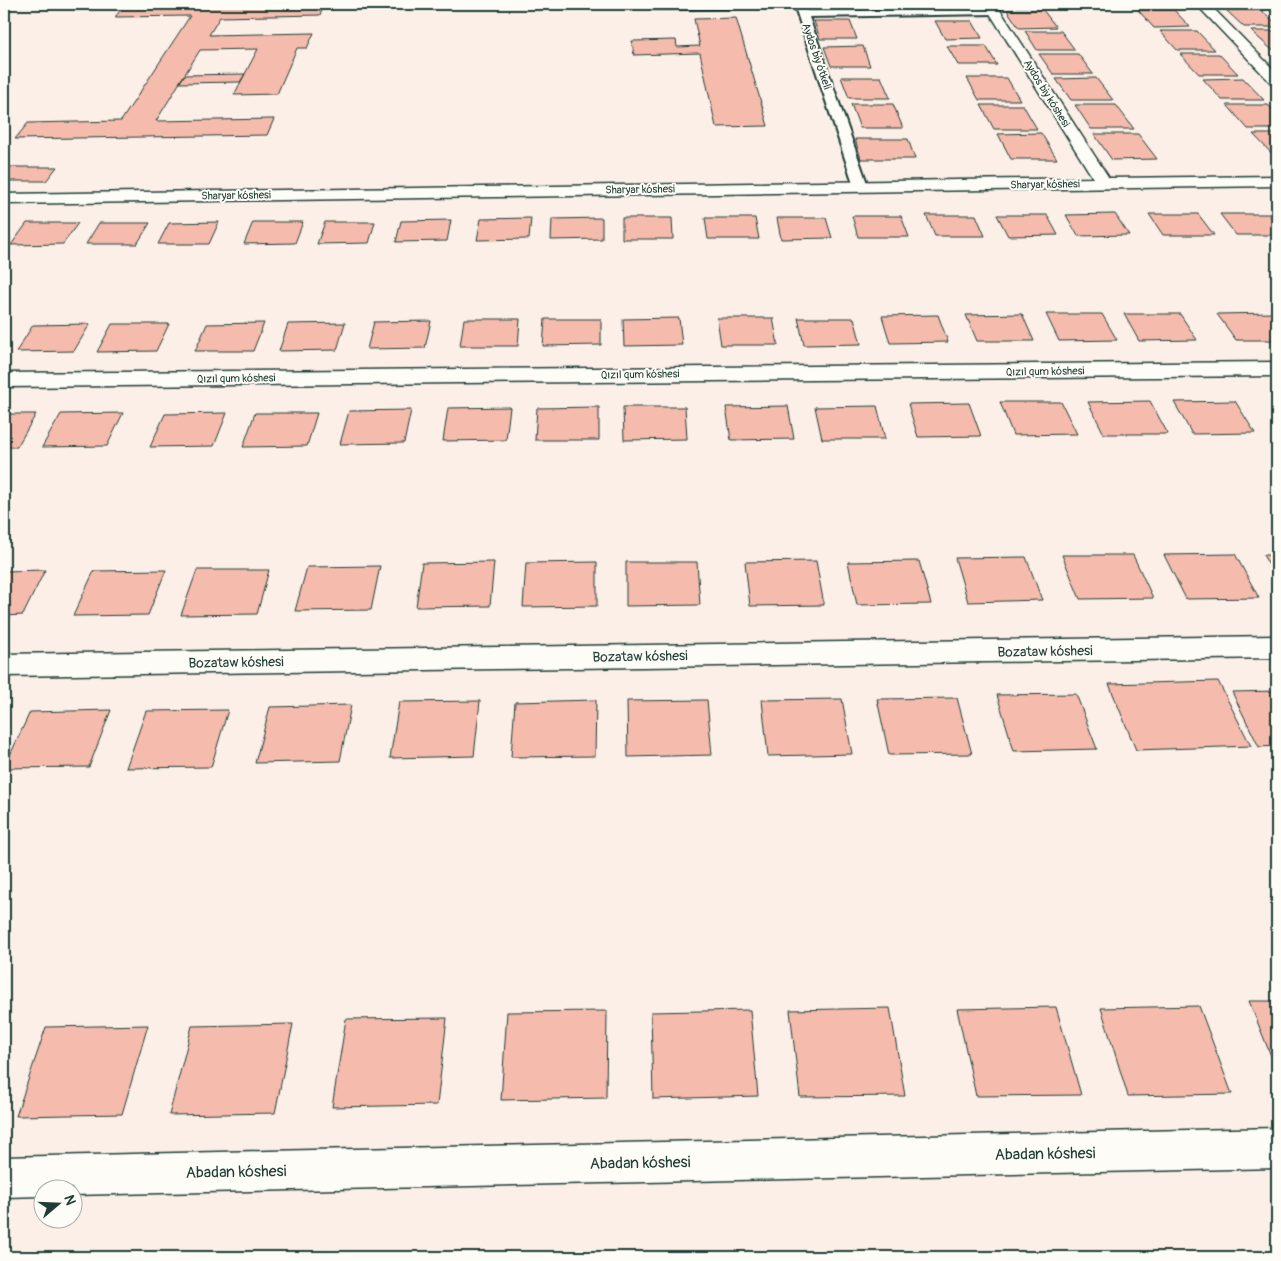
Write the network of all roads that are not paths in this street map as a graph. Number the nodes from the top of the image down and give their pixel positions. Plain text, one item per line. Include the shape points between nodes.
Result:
1 (1202, 4) edge
2 (656, 6) dead end
3 (992, 7) edge
4 (803, 14) junction
5 (1277, 81) edge
6 (1277, 181) edge
7 (1104, 183) junction
8 (860, 186) junction
9 (4, 198) edge
10 (1277, 369) edge
11 (4, 380) edge
12 (1277, 647) edge
13 (4, 665) edge
14 (1277, 1148) edge
15 (4, 1177) edge

1 - 5 street
2 - 4 lane, Aydos biy ótkeli via 799,4
3 - 4 lane
3 - 7 street, Aydos biy kóshesi
4 - 8 lane, Aydos biy ótkeli
6 - 7 street, Sharyar kóshesi
7 - 8 street, Sharyar kóshesi
8 - 9 street, Sharyar kóshesi
10 - 11 street, Qızıl qum kóshesi
12 - 13 street, Bozataw kóshesi
14 - 15 street, Abadan kóshesi

